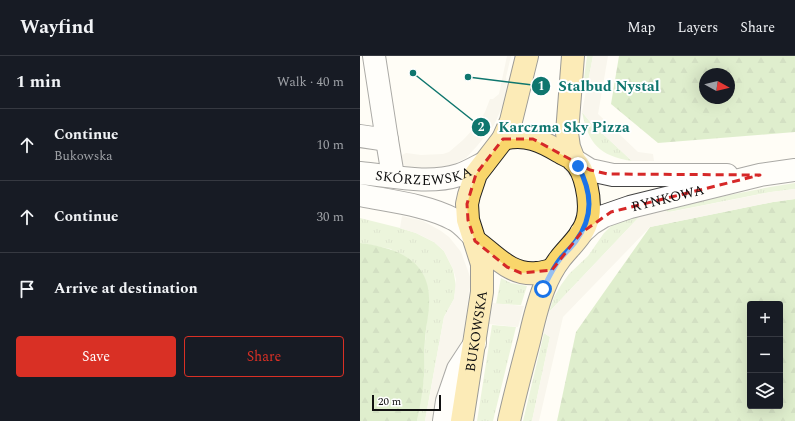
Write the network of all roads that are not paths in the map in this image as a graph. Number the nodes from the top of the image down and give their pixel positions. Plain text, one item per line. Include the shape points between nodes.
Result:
1 (374, 56) edge
2 (527, 56) edge
3 (573, 56) edge
4 (360, 136) edge
5 (503, 139) junction
6 (388, 140) junction
7 (574, 160) junction
8 (484, 163) junction
9 (795, 170) edge
10 (360, 173) edge
11 (760, 175) junction
12 (392, 176) junction
13 (360, 195) edge
14 (581, 233) junction
15 (473, 238) junction
16 (552, 270) junction
17 (475, 343) junction
18 (444, 421) edge
19 (462, 421) edge
20 (509, 421) edge

1 - 6 street
2 - 5 main road via 514,113
3 - 7 main road via 567,133
4 - 6 street
5 - 7 main road via 519,136 534,139 548,144
5 - 8 main road
6 - 12 street
7 - 11 street, RYNKOWA via 590,170 613,175
7 - 14 main road via 589,194 588,218
8 - 12 street, SKÓRZEWSKA via 451,177 423,179
8 - 15 main road via 472,182 469,195 467,214
9 - 11 street, RYNKOWA
10 - 12 street, SKÓRZEWSKA
11 - 14 street, RYNKOWA via 611,212
13 - 15 street, SKÓRZEWSKA via 421,207 454,219
14 - 16 main road
15 - 16 main road via 500,262 514,270 528,274
15 - 17 main road, BUKOWSKA via 483,273
16 - 20 main road via 536,312
17 - 18 street via 458,369
17 - 19 main road, BUKOWSKA

